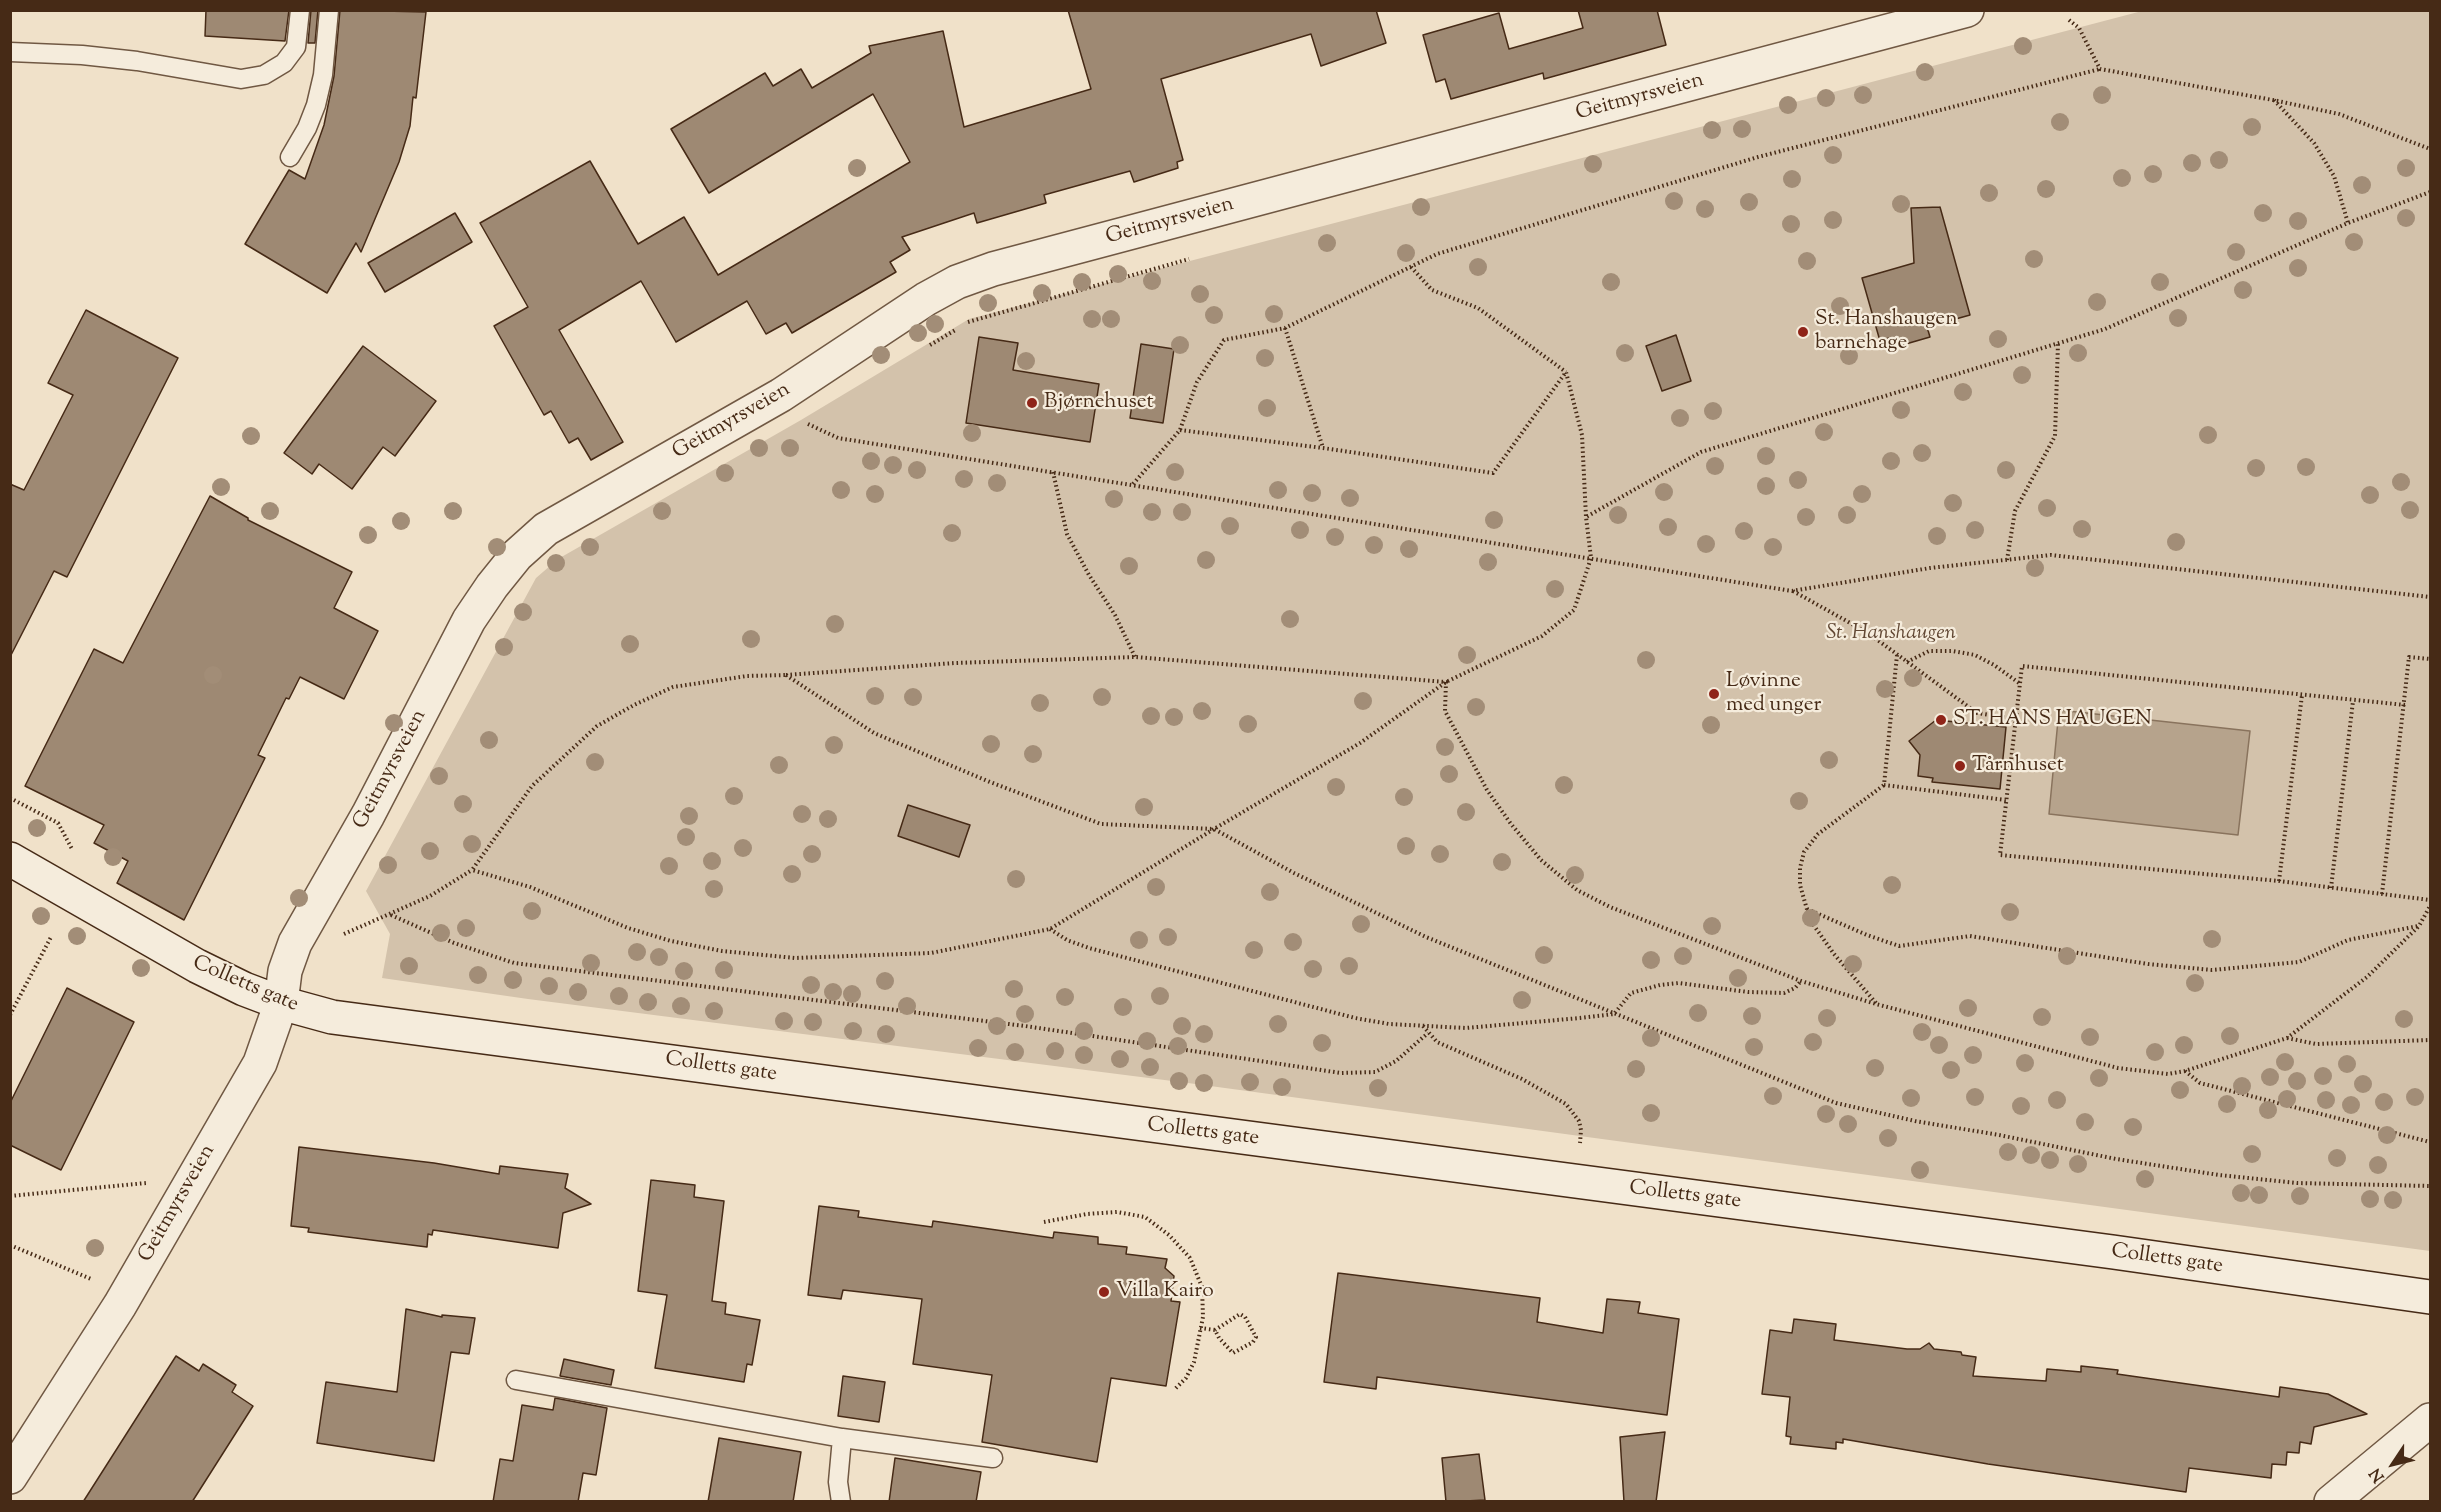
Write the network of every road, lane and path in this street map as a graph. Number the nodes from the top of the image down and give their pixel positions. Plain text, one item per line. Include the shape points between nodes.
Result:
1 (300, 10) edge
2 (330, 10) edge
3 (1967, 10) edge
4 (2069, 20) dead end
5 (10, 52) edge
6 (2100, 69) junction
7 (2273, 100) junction
8 (2430, 149) edge
9 (290, 157) dead end
10 (2430, 192) edge
11 (2348, 224) junction
12 (1192, 258) dead end
13 (1411, 267) junction
14 (1285, 328) junction
15 (2058, 343) junction
16 (927, 347) dead end
17 (1566, 372) junction
18 (781, 395) junction
19 (1180, 430) junction
20 (1323, 448) junction
21 (1053, 472) junction
22 (1132, 484) junction
23 (1586, 517) junction
24 (1592, 558) junction
25 (2007, 560) junction
26 (1792, 591) junction
27 (2430, 597) edge
28 (1897, 655) junction
29 (1136, 657) junction
30 (2430, 659) edge
31 (1907, 662) junction
32 (786, 675) junction
33 (1446, 682) junction
34 (2019, 683) junction
35 (2302, 695) junction
36 (2353, 701) junction
37 (2405, 705) junction
38 (2015, 719) junction
39 (1884, 785) junction
40 (10, 798) edge
41 (2006, 800) junction
42 (1214, 829) junction
43 (75, 854) dead end
44 (10, 859) edge
45 (472, 870) junction
46 (2279, 881) junction
47 (2331, 888) junction
48 (2382, 894) junction
49 (2430, 900) edge
50 (2430, 906) edge
51 (1807, 909) junction
52 (391, 915) junction
53 (2419, 926) junction
54 (1050, 929) junction
55 (51, 937) dead end
56 (337, 937) dead end
57 (1801, 981) junction
58 (280, 1003) junction
59 (1876, 1004) junction
60 (1614, 1014) junction
61 (10, 1015) edge
62 (1423, 1026) junction
63 (1428, 1034) junction
64 (2287, 1038) junction
65 (2430, 1040) edge
66 (2185, 1071) junction
67 (2430, 1142) edge
68 (1580, 1144) dead end
69 (146, 1184) dead end
70 (2430, 1186) edge
71 (10, 1196) edge
72 (1044, 1222) dead end
73 (10, 1245) edge
74 (92, 1280) dead end
75 (2430, 1297) edge
76 (1200, 1328) junction
77 (1215, 1330) junction
78 (516, 1380) dead end
79 (1175, 1389) dead end
80 (2430, 1420) edge
81 (842, 1438) junction
82 (993, 1458) dead end
83 (10, 1477) edge
84 (841, 1502) edge
85 (2331, 1502) edge

1 - 5 lane via 296,47 284,63 264,75 241,79 137,61
2 - 9 lane via 316,105
3 - 18 street, Geitmyrsveien via 993,269 926,299
4 - 6 path via 2079,28
6 - 7 path
6 - 13 path via 1758,157 1437,254
7 - 8 path via 2339,114
7 - 11 path via 2314,143 2334,176
10 - 11 path
11 - 15 path via 2105,329
12 - 16 path via 968,322
13 - 14 path
13 - 17 path via 1432,290 1478,308
14 - 19 path via 1224,340 1197,382
14 - 20 path
15 - 23 path via 1701,452
15 - 25 path via 2055,436 2014,511
17 - 20 path via 1493,473
17 - 23 path via 1582,435
18 - 21 path via 801,420 838,438
18 - 58 street, Geitmyrsveien via 546,529 498,578 469,620 368,815 296,943 285,971
19 - 20 path
19 - 22 path
21 - 22 path
21 - 29 path via 1066,534
22 - 24 path
23 - 24 path
24 - 26 path
24 - 33 path via 1574,610 1542,636
25 - 26 path via 1930,568
25 - 27 path via 2050,555
26 - 28 path via 1868,633
28 - 31 path
28 - 39 path
29 - 32 path via 955,663
29 - 33 path
30 - 37 path via 2409,657
31 - 34 path via 1929,651 1975,655
31 - 38 path via 1977,713
32 - 42 path via 874,733 1101,824
32 - 45 path via 747,676 673,687 597,726 532,786
33 - 42 path via 1360,743
33 - 57 path via 1445,711 1487,790 1541,860 1577,890 1610,907
34 - 35 path via 2022,666
34 - 38 path
35 - 36 path
35 - 46 path
36 - 37 path
36 - 47 path
37 - 48 path
38 - 41 path
39 - 41 path
39 - 51 path via 1818,834 1804,852 1800,877
40 - 43 path via 58,823
41 - 46 path via 2000,855
42 - 54 path
42 - 60 path via 1426,937
44 - 58 street, Colletts gate via 197,966
45 - 52 path
45 - 54 path via 530,887 628,928 722,951 795,958 931,953
46 - 47 path
47 - 48 path
48 - 49 path
50 - 53 path
51 - 53 path via 1899,946 1970,936 2212,970 2299,962 2348,940
51 - 59 path via 1810,920 1834,954
52 - 56 path
52 - 63 path via 454,943 514,963 1025,1026 1341,1073 1375,1072 1396,1061
53 - 64 path via 2367,977
54 - 62 path via 1089,948 1355,1018
55 - 61 path
57 - 59 path
57 - 60 path via 1784,993 1679,983 1660,985 1631,993
58 - 75 street, Colletts gate via 332,1017
58 - 83 street, Geitmyrsveien via 260,1064 120,1305
59 - 66 path via 2118,1068 2168,1074
60 - 62 path via 1466,1028
60 - 70 path via 1836,1103 1915,1121 2218,1175 2297,1183
62 - 63 path
63 - 68 path via 1452,1050 1522,1078 1566,1104 1579,1121
64 - 65 path via 2316,1044
64 - 66 path
66 - 67 path via 2200,1083
69 - 71 path
72 - 76 path via 1118,1212 1145,1217 1190,1258 1202,1287
73 - 74 path
76 - 77 path
76 - 79 path via 1194,1362
77 - 77 path via 1233,1353 1256,1337 1240,1314
78 - 81 lane
80 - 85 street
81 - 82 lane
81 - 84 lane via 838,1482

